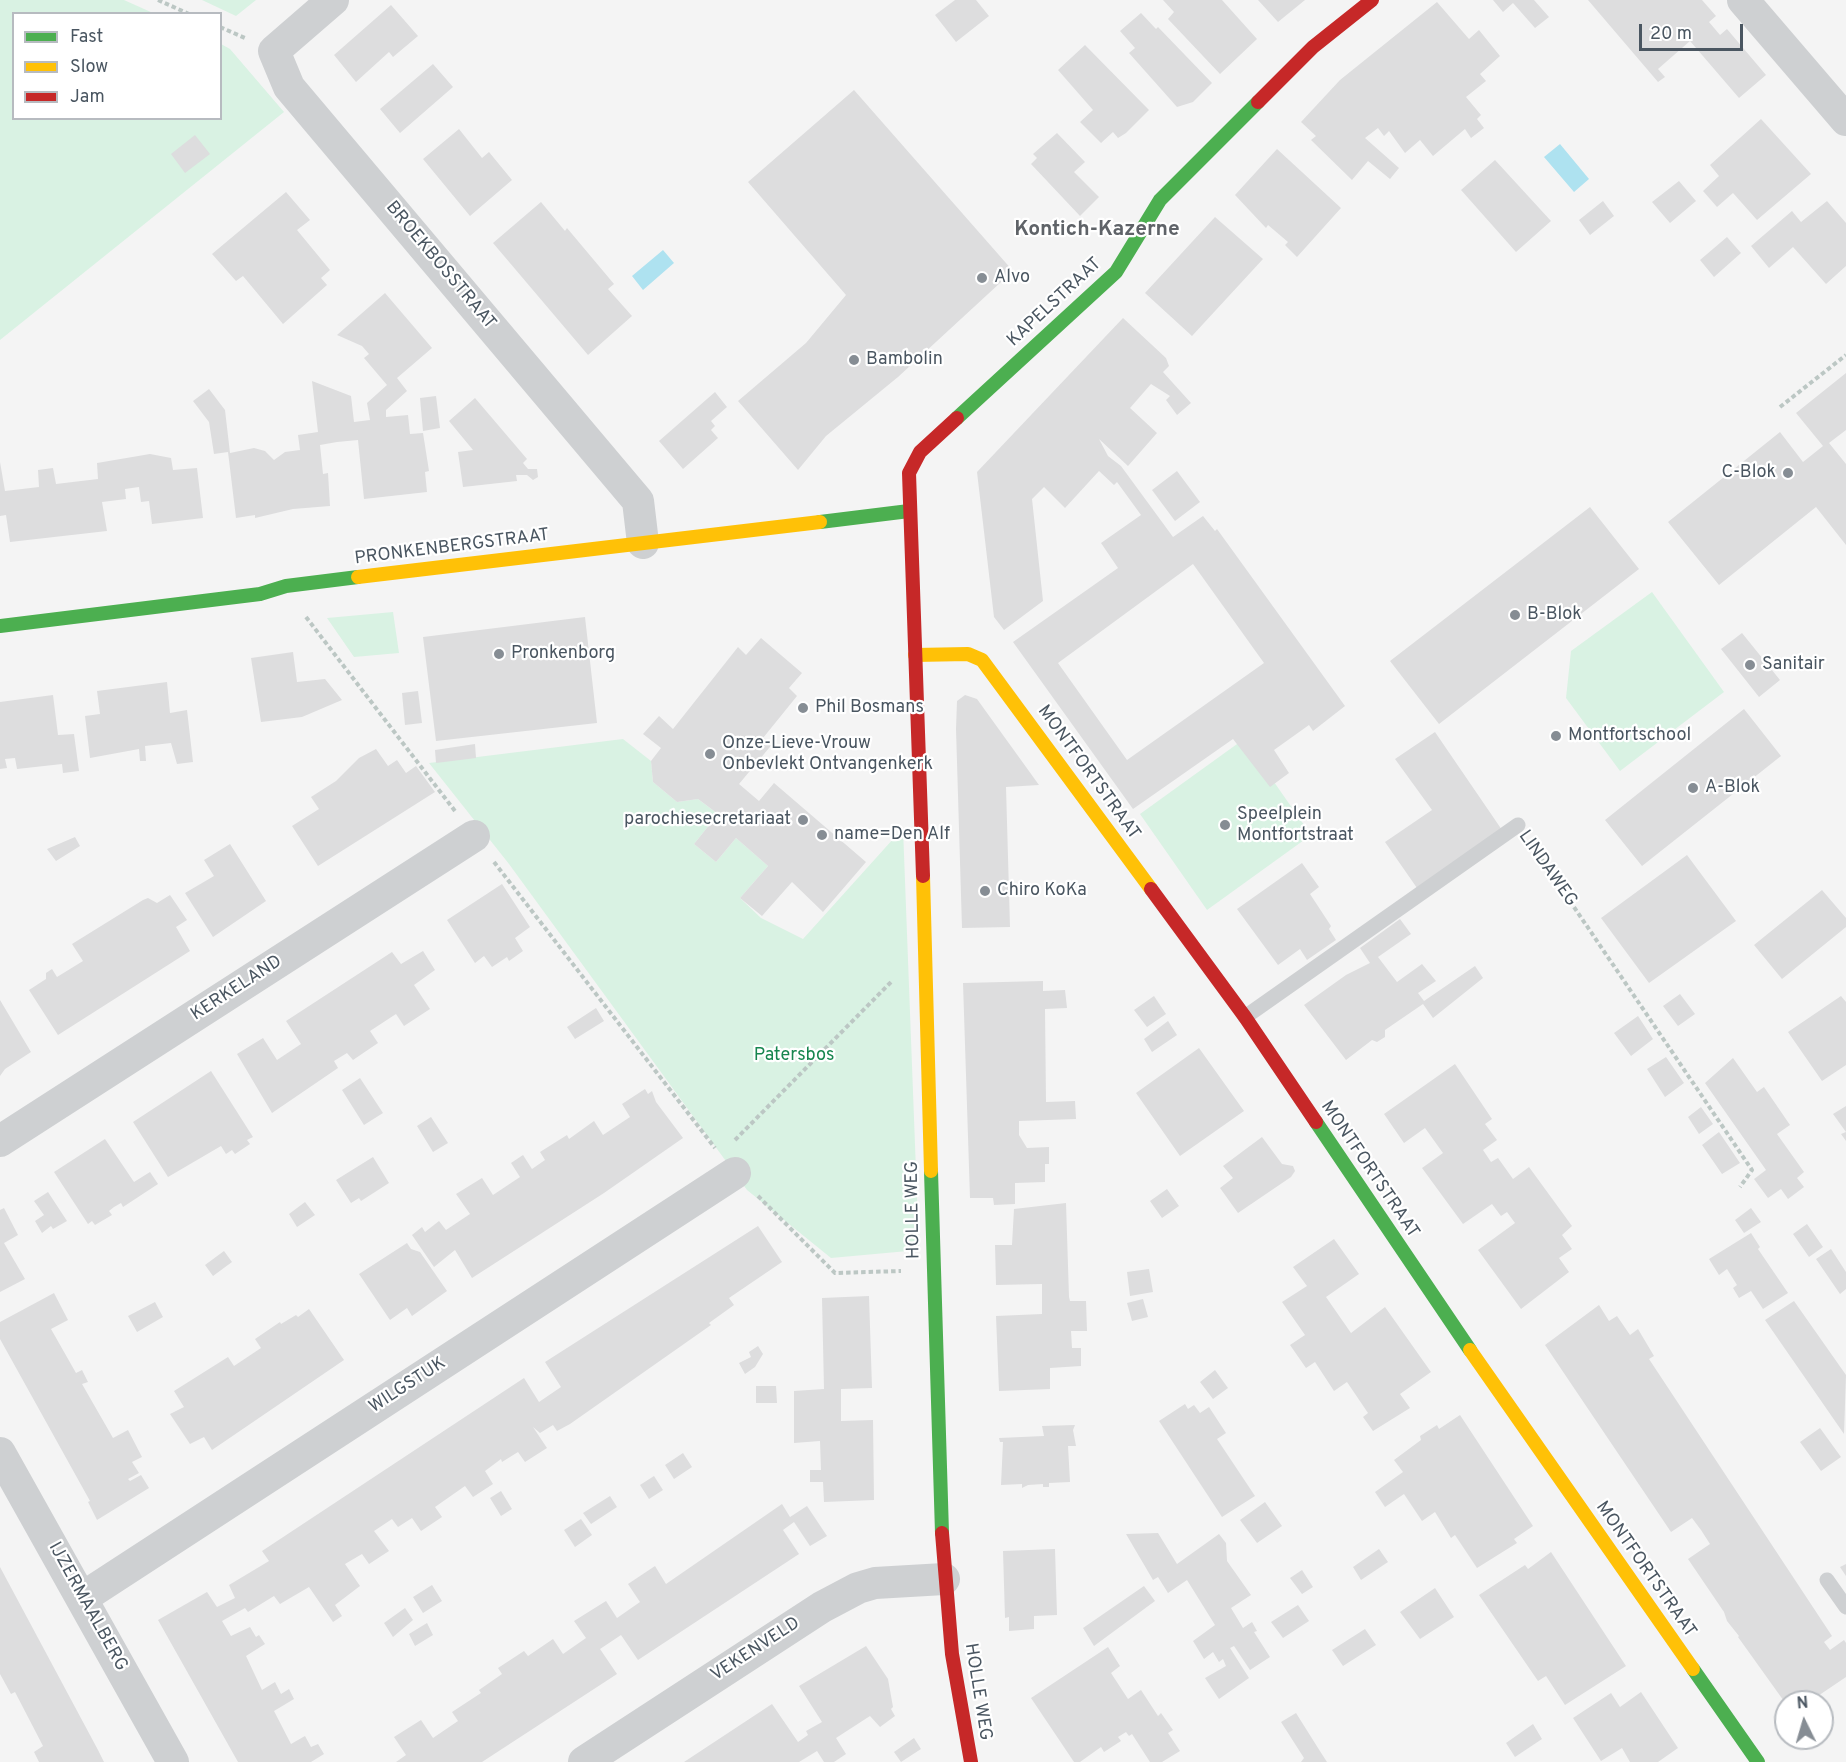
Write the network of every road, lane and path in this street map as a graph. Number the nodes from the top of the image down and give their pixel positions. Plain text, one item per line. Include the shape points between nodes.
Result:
1 (158, 0) edge
2 (333, 0) edge
3 (1372, 0) edge
4 (1743, 0) edge
5 (185, 12) edge
6 (1846, 120) edge
7 (1846, 355) edge
8 (1780, 407) dead end
9 (909, 511) junction
10 (643, 543) junction
11 (286, 586) junction
12 (0, 626) edge
13 (915, 655) junction
14 (1518, 825) joint
15 (474, 836) junction
16 (926, 947) junction
17 (1245, 1017) junction
18 (0, 1141) edge
19 (735, 1173) junction
20 (1740, 1187) dead end
21 (934, 1269) junction
22 (0, 1453) edge
23 (944, 1579) junction
24 (1827, 1580) dead end
25 (82, 1598) junction
26 (1846, 1607) edge
27 (173, 1762) edge
28 (584, 1762) edge
29 (971, 1762) edge
30 (1758, 1762) edge

1 - 5 path
2 - 10 street, BROEKBOSSTRAAT via 274,51 289,87 638,501
3 - 9 street, KAPELSTRAAT via 1313,47 1160,200 1116,272 920,452 909,473
4 - 6 street
7 - 8 path
9 - 10 street, PRONKENBERGSTRAAT
9 - 13 street, KAPELSTRAAT
10 - 11 street, PRONKENBERGSTRAAT
11 - 12 street, PRONKENBERGSTRAAT via 260,594
11 - 15 path
13 - 16 street, HOLLE WEG
13 - 17 street, MONTFORTSTRAAT via 968,654 982,660
14 - 17 lane, LINDAWEG
14 - 20 path, LINDAWEG via 1752,1170
15 - 18 street, KERKELAND
15 - 19 path
16 - 19 path via 729,1146
16 - 21 street, HOLLE WEG
17 - 30 street, MONTFORTSTRAAT via 1476,1360
19 - 21 path via 835,1273
19 - 25 street, WILGSTUK
21 - 23 street, HOLLE WEG
22 - 25 street, IJZERMAALBERG
23 - 28 street, VEKENVELD via 875,1583 822,1606
23 - 29 street, HOLLE WEG via 952,1654
24 - 26 lane
25 - 27 street, IJZERMAALBERG

